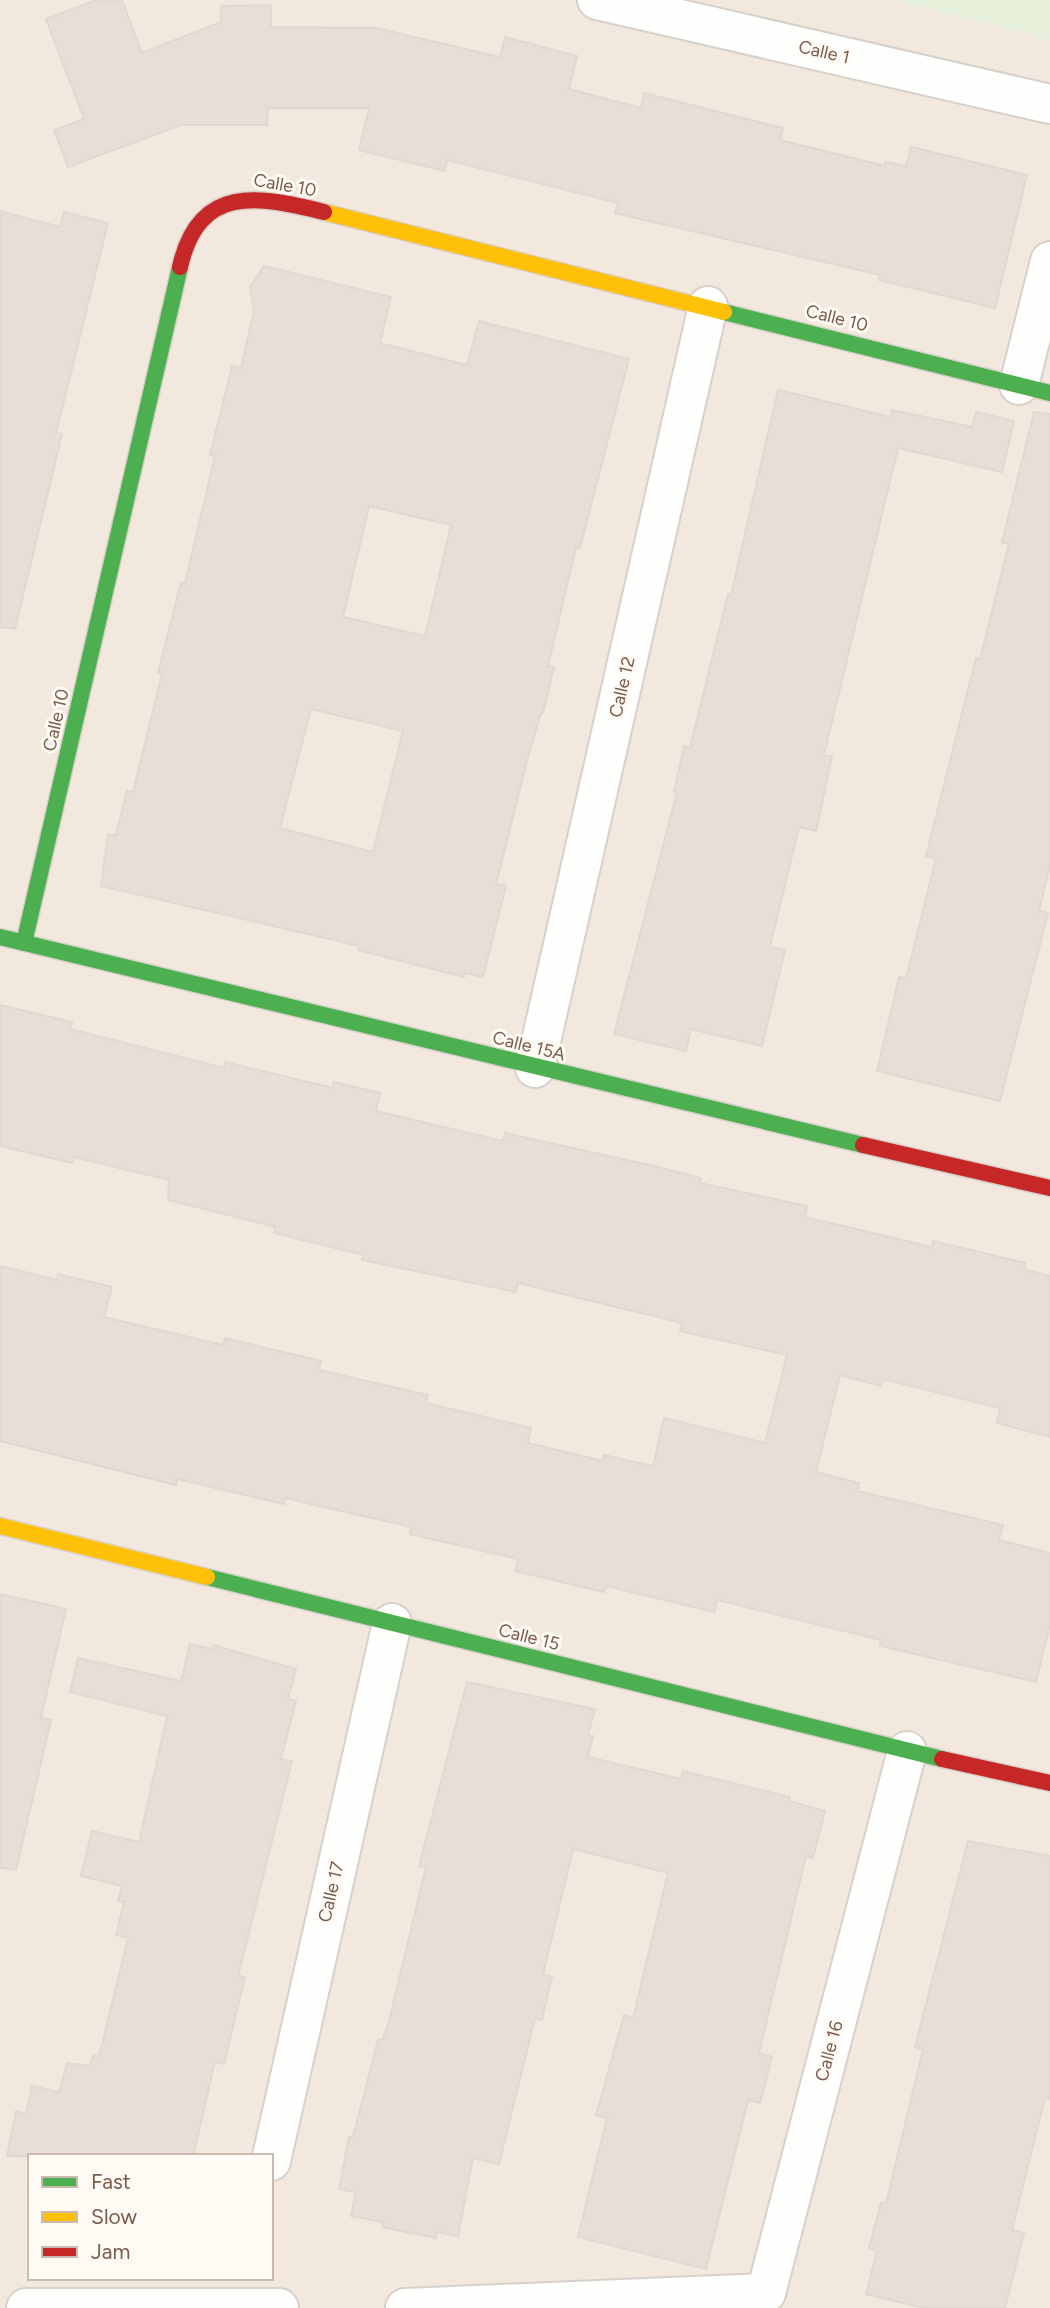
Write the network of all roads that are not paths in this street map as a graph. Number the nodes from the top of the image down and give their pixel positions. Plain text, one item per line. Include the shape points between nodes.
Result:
1 (597, 0) edge
2 (1050, 104) edge
3 (1050, 261) edge
4 (708, 306) junction
5 (1035, 389) edge
6 (0, 937) edge
7 (24, 943) junction
8 (535, 1068) junction
9 (1050, 1188) edge
10 (0, 1526) edge
11 (392, 1623) junction
12 (907, 1751) junction
13 (1050, 1783) edge
14 (273, 2154) edge
15 (245, 2280) edge
16 (239, 2307) edge
17 (26, 2308) edge
18 (279, 2308) edge
19 (405, 2308) edge

1 - 2 street, Calle 1
3 - 5 street
4 - 5 street, Calle 10
4 - 7 street, Calle 10 via 274,200 245,196 218,205 197,225 184,249
4 - 8 street, Calle 12
6 - 7 street, Calle 15A
7 - 8 street, Calle 15A
8 - 9 street, Calle 15A
10 - 11 street, Calle 15
11 - 12 street, Calle 15
11 - 14 street, Calle 17
12 - 13 street, Calle 15
12 - 19 street, Calle 16 via 766,2293
15 - 16 street
16 - 17 street
16 - 18 street

